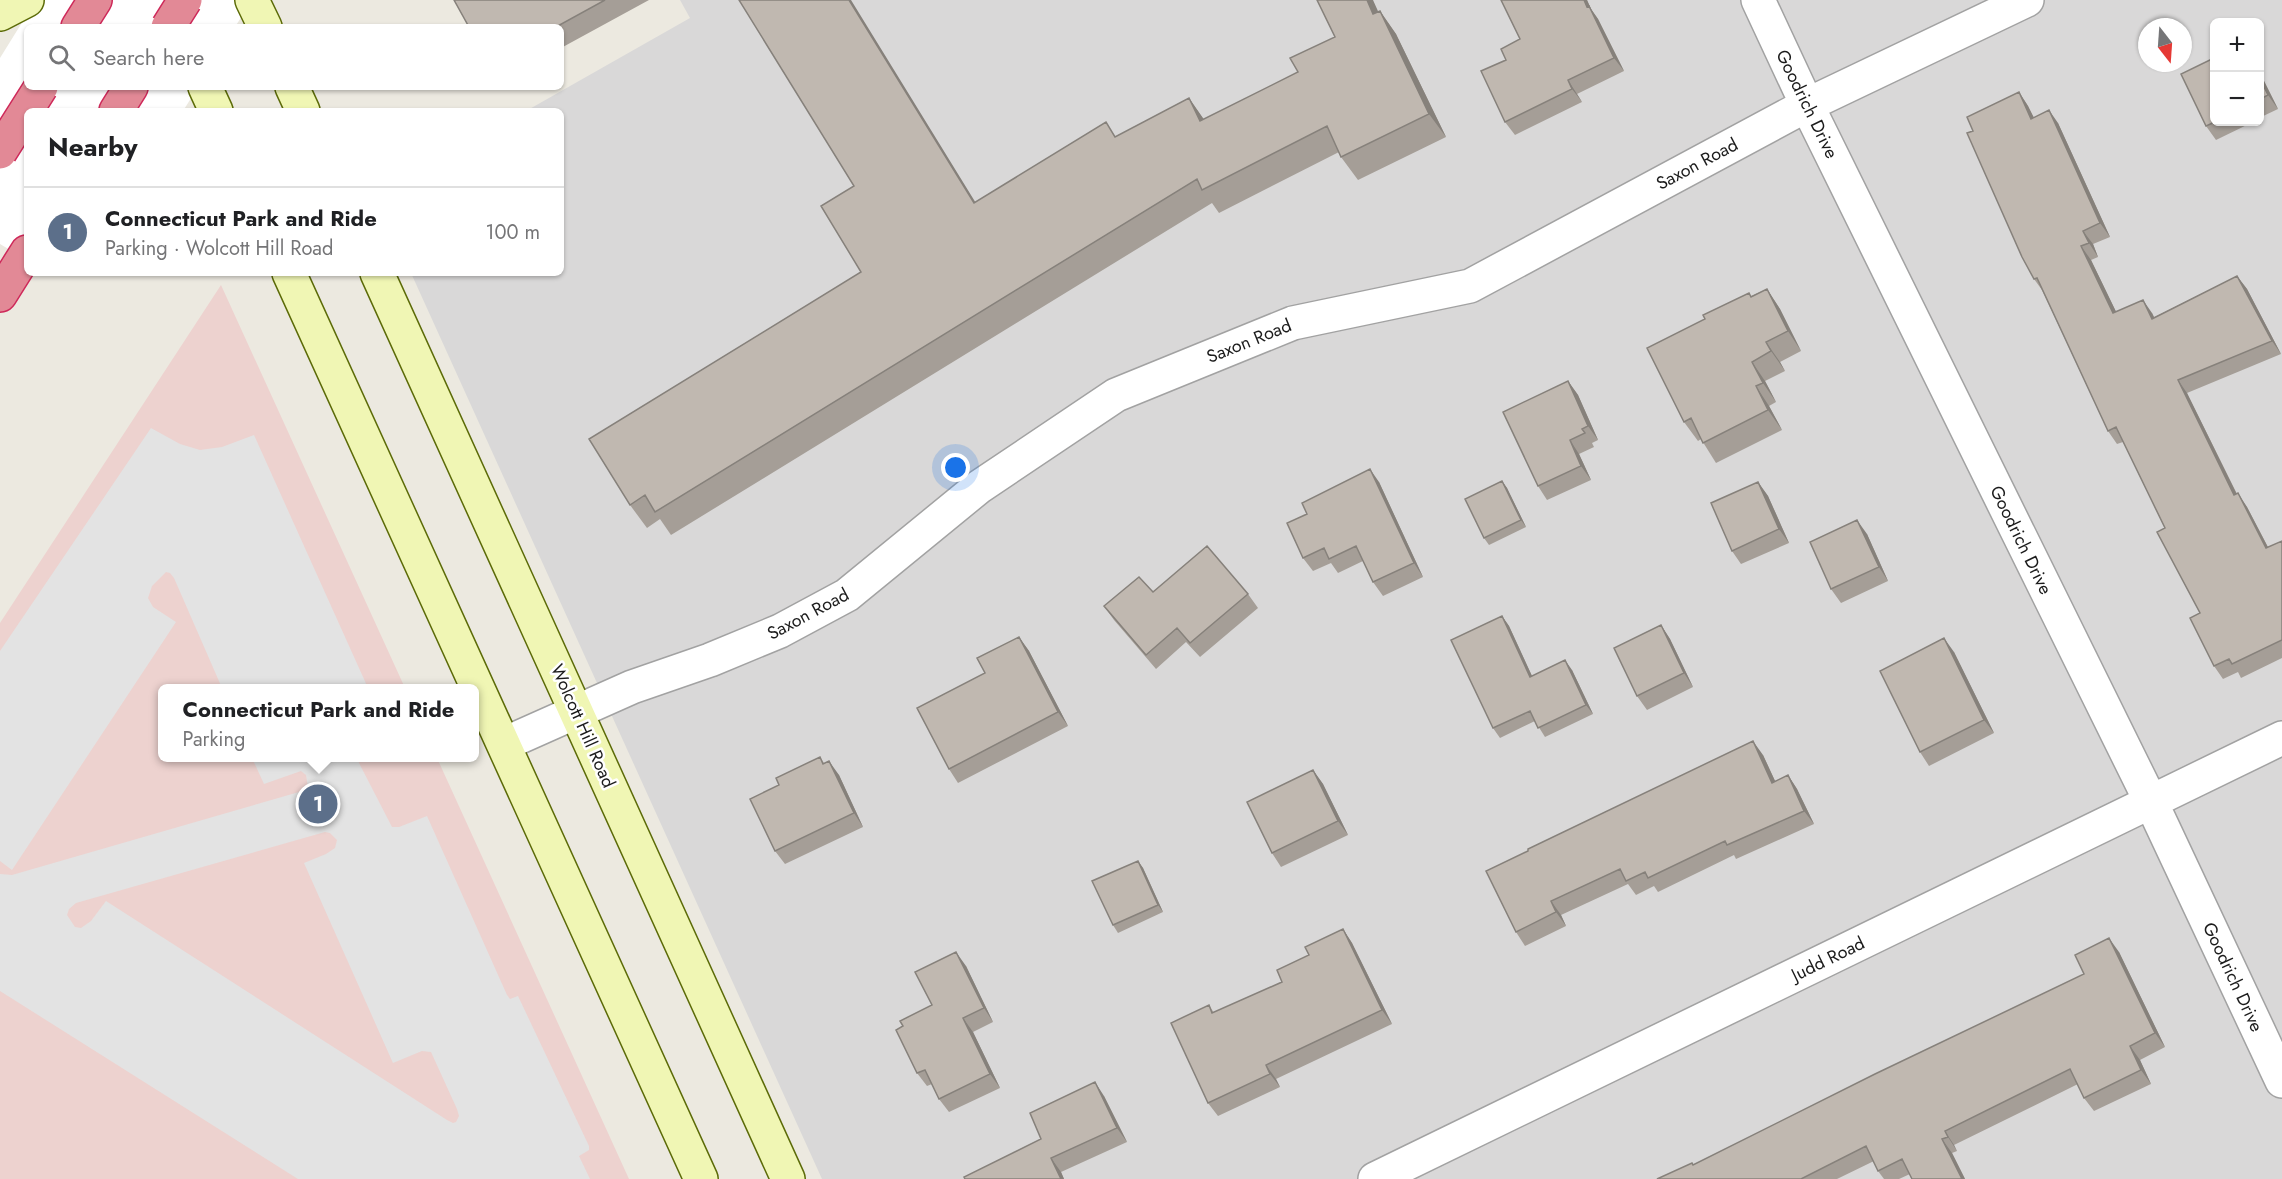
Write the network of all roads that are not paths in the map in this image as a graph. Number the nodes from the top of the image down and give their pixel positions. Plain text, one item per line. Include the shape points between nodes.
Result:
1 (27, 0) edge
2 (95, 0) edge
3 (167, 0) edge
4 (185, 0) edge
5 (252, 0) edge
6 (1758, 0) edge
7 (2027, 0) edge
8 (0, 14) edge
9 (80, 24) edge
10 (170, 24) edge
11 (177, 24) edge
12 (264, 24) edge
13 (39, 90) edge
14 (129, 90) edge
15 (206, 90) edge
16 (293, 90) edge
17 (1807, 105) junction
18 (28, 108) edge
19 (118, 108) edge
20 (215, 108) edge
21 (302, 108) edge
22 (24, 114) edge
23 (0, 130) edge
24 (24, 142) edge
25 (0, 152) edge
26 (24, 257) edge
27 (291, 276) edge
28 (377, 276) edge
29 (0, 295) edge
30 (477, 684) edge
31 (479, 689) edge
32 (576, 711) junction
33 (2282, 738) edge
34 (504, 744) junction
35 (2151, 802) junction
36 (2282, 1081) edge
37 (701, 1179) edge
38 (788, 1179) edge
39 (1374, 1179) edge

1 - 8 main road
2 - 9 highway
3 - 11 main road
4 - 10 highway, bridge
5 - 12 main road
6 - 17 street, Goodrich Drive
7 - 17 street, Saxon Road
13 - 18 highway, bridge
14 - 19 highway
15 - 20 main road
16 - 21 main road
17 - 32 street, Saxon Road via 1470,285 1293,323 1116,395 979,487 847,595 780,631
17 - 35 street, Goodrich Drive
22 - 25 highway, bridge
23 - 24 main road
26 - 29 highway
27 - 30 main road
28 - 32 main road, Wolcott Hill Road
31 - 34 main road
32 - 34 street, Saxon Road
32 - 38 main road, Wolcott Hill Road
33 - 35 street, Judd Road
34 - 37 main road
35 - 36 street, Goodrich Drive
35 - 39 street, Judd Road

